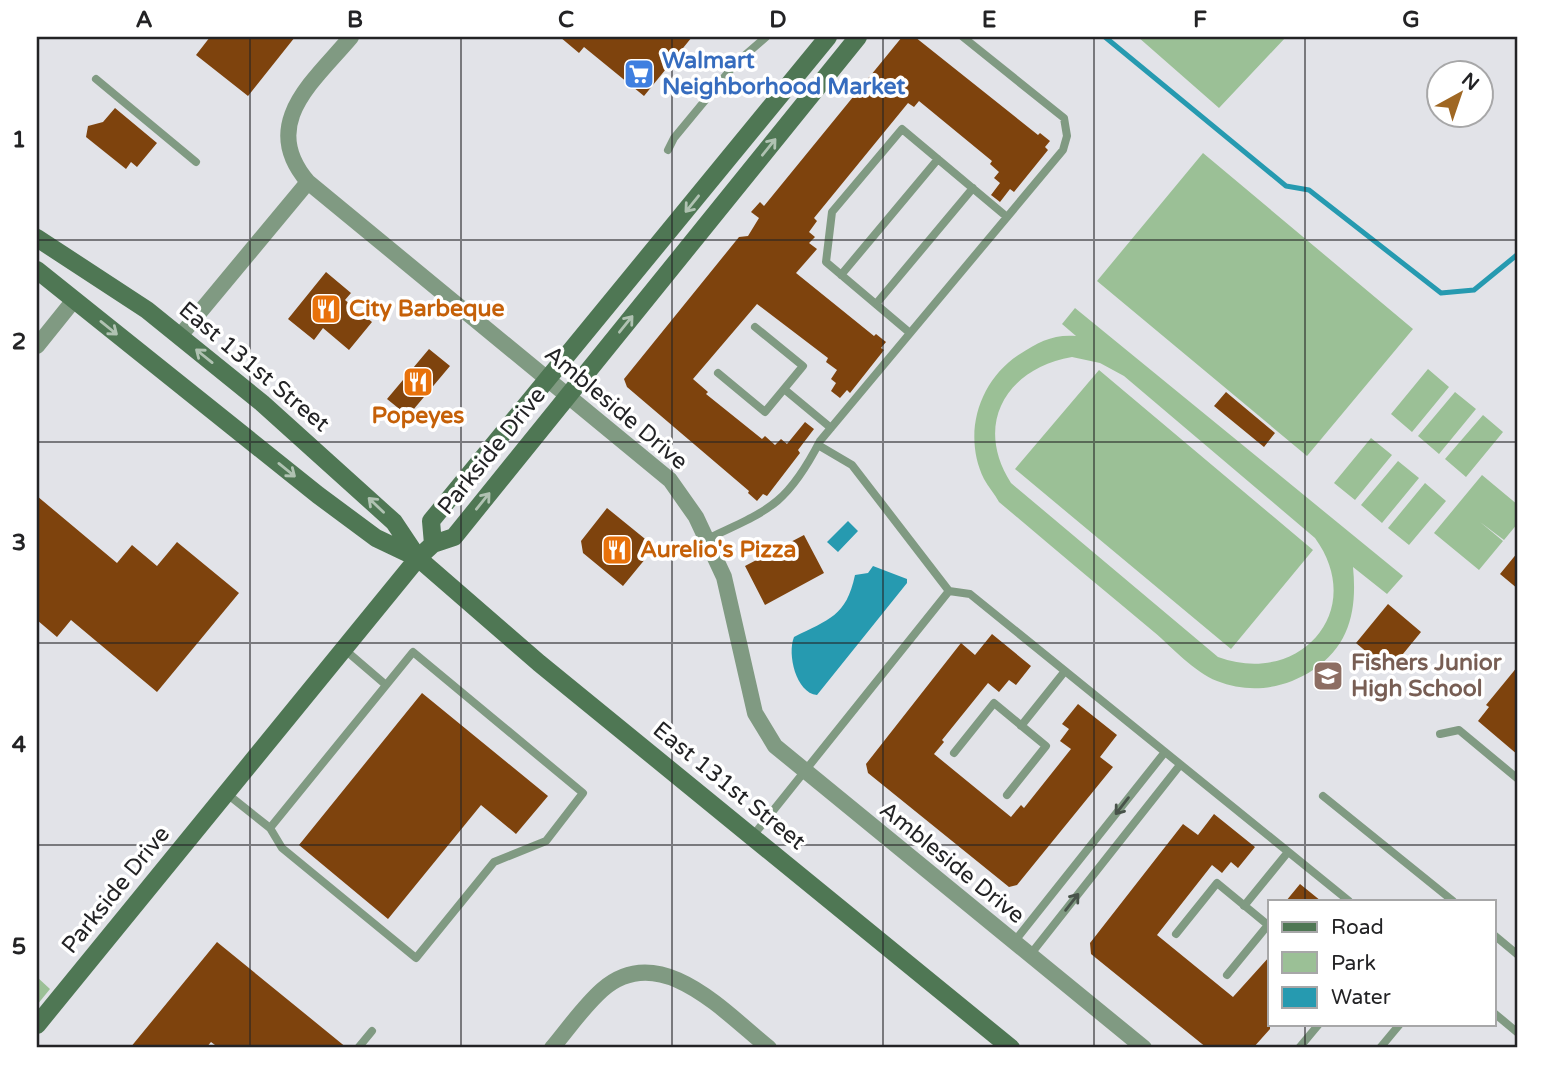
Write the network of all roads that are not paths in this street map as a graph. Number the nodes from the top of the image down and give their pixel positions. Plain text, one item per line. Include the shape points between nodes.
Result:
1 (351, 37) edge
2 (766, 37) edge
3 (828, 37) edge
4 (858, 37) edge
5 (962, 37) edge
6 (96, 79) dead end
7 (668, 150) dead end
8 (938, 159) junction
9 (196, 162) dead end
10 (308, 182) junction
11 (973, 188) junction
12 (1007, 217) junction
13 (37, 238) edge
14 (37, 270) edge
15 (841, 275) junction
16 (74, 300) junction
17 (876, 304) junction
18 (755, 327) dead end
19 (910, 334) junction
20 (180, 336) junction
21 (37, 346) edge
22 (718, 373) dead end
23 (547, 380) junction
24 (784, 389) junction
25 (567, 397) junction
26 (831, 428) junction
27 (818, 445) junction
28 (707, 539) junction
29 (433, 544) junction
30 (418, 558) junction
31 (949, 591) junction
32 (344, 649) junction
33 (1065, 671) junction
34 (386, 685) junction
35 (1021, 726) junction
36 (1440, 734) dead end
37 (1165, 752) junction
38 (954, 753) dead end
39 (1180, 765) junction
40 (804, 772) junction
41 (1518, 779) edge
42 (226, 793) junction
43 (1007, 795) dead end
44 (1322, 796) dead end
45 (270, 828) junction
46 (752, 837) junction
47 (1288, 852) junction
48 (1348, 900) edge
49 (1452, 900) edge
50 (1244, 906) junction
51 (1176, 934) dead end
52 (1496, 937) edge
53 (1014, 942) junction
54 (1030, 955) junction
55 (1518, 955) edge
56 (1227, 975) dead end
57 (1496, 1015) edge
58 (37, 1025) edge
59 (1317, 1026) edge
60 (1398, 1026) edge
61 (372, 1031) dead end
62 (1518, 1033) edge
63 (358, 1048) edge
64 (552, 1048) edge
65 (769, 1048) edge
66 (1011, 1048) edge
67 (1144, 1048) edge
68 (1299, 1048) edge
69 (1380, 1048) edge

1 - 10 street, Ambleside Drive via 295,104 286,123 297,169
2 - 7 lane via 736,63
3 -> 23 street, Parkside Drive
25 -> 4 street, Parkside Drive
5 - 12 lane via 1064,118 1067,136 1063,150
6 - 9 lane
8 - 11 lane
8 - 15 lane
8 - 15 lane via 902,129 832,212 826,262
10 - 20 street
10 - 23 street, Ambleside Drive
11 - 12 lane
11 - 17 lane
12 - 19 lane
13 - 20 street, East 131st Street
14 - 16 street, East 131st Street
15 - 17 lane
16 - 21 street
16 -> 30 street, East 131st Street via 328,503 376,538
17 - 19 lane
18 - 24 lane via 803,366
19 - 26 lane
30 -> 20 street, East 131st Street via 394,522 347,477
22 - 24 lane via 765,411
23 - 25 street, Ambleside Drive
23 - 29 street, Parkside Drive via 431,521
24 - 26 lane
25 - 28 street, Ambleside Drive via 670,480
29 -> 25 street, Parkside Drive via 454,537
26 - 27 lane
27 - 28 lane via 791,491 765,512
27 - 31 lane via 852,465
28 - 40 street, Ambleside Drive via 724,577 755,713 775,746
29 - 30 street, Parkside Drive
30 - 32 street, Parkside Drive
30 - 46 street, East 131st Street
31 - 33 lane via 970,594
31 - 40 lane
32 - 34 lane
32 - 42 street, Parkside Drive
33 - 35 lane
33 - 37 lane
34 - 45 lane
34 - 45 lane via 413,652 583,793 546,841 494,862 416,958 282,848
35 - 38 lane via 994,703
35 - 43 lane via 1046,746
36 - 41 lane via 1459,730
37 - 39 lane
37 -> 53 lane
39 - 47 lane
54 -> 39 lane
40 - 46 lane
40 - 53 street, Ambleside Drive
42 - 45 lane
42 - 58 street, Parkside Drive
44 - 49 lane
46 - 66 street, East 131st Street
47 - 48 lane
47 - 50 lane
50 - 51 lane via 1217,883
50 - 56 lane via 1268,925
52 - 55 lane
53 - 54 street, Ambleside Drive
54 - 67 street, Ambleside Drive
57 - 62 lane
59 - 68 lane
60 - 69 lane
61 - 63 lane
64 - 65 street via 593,999 615,981 643,972 684,980

